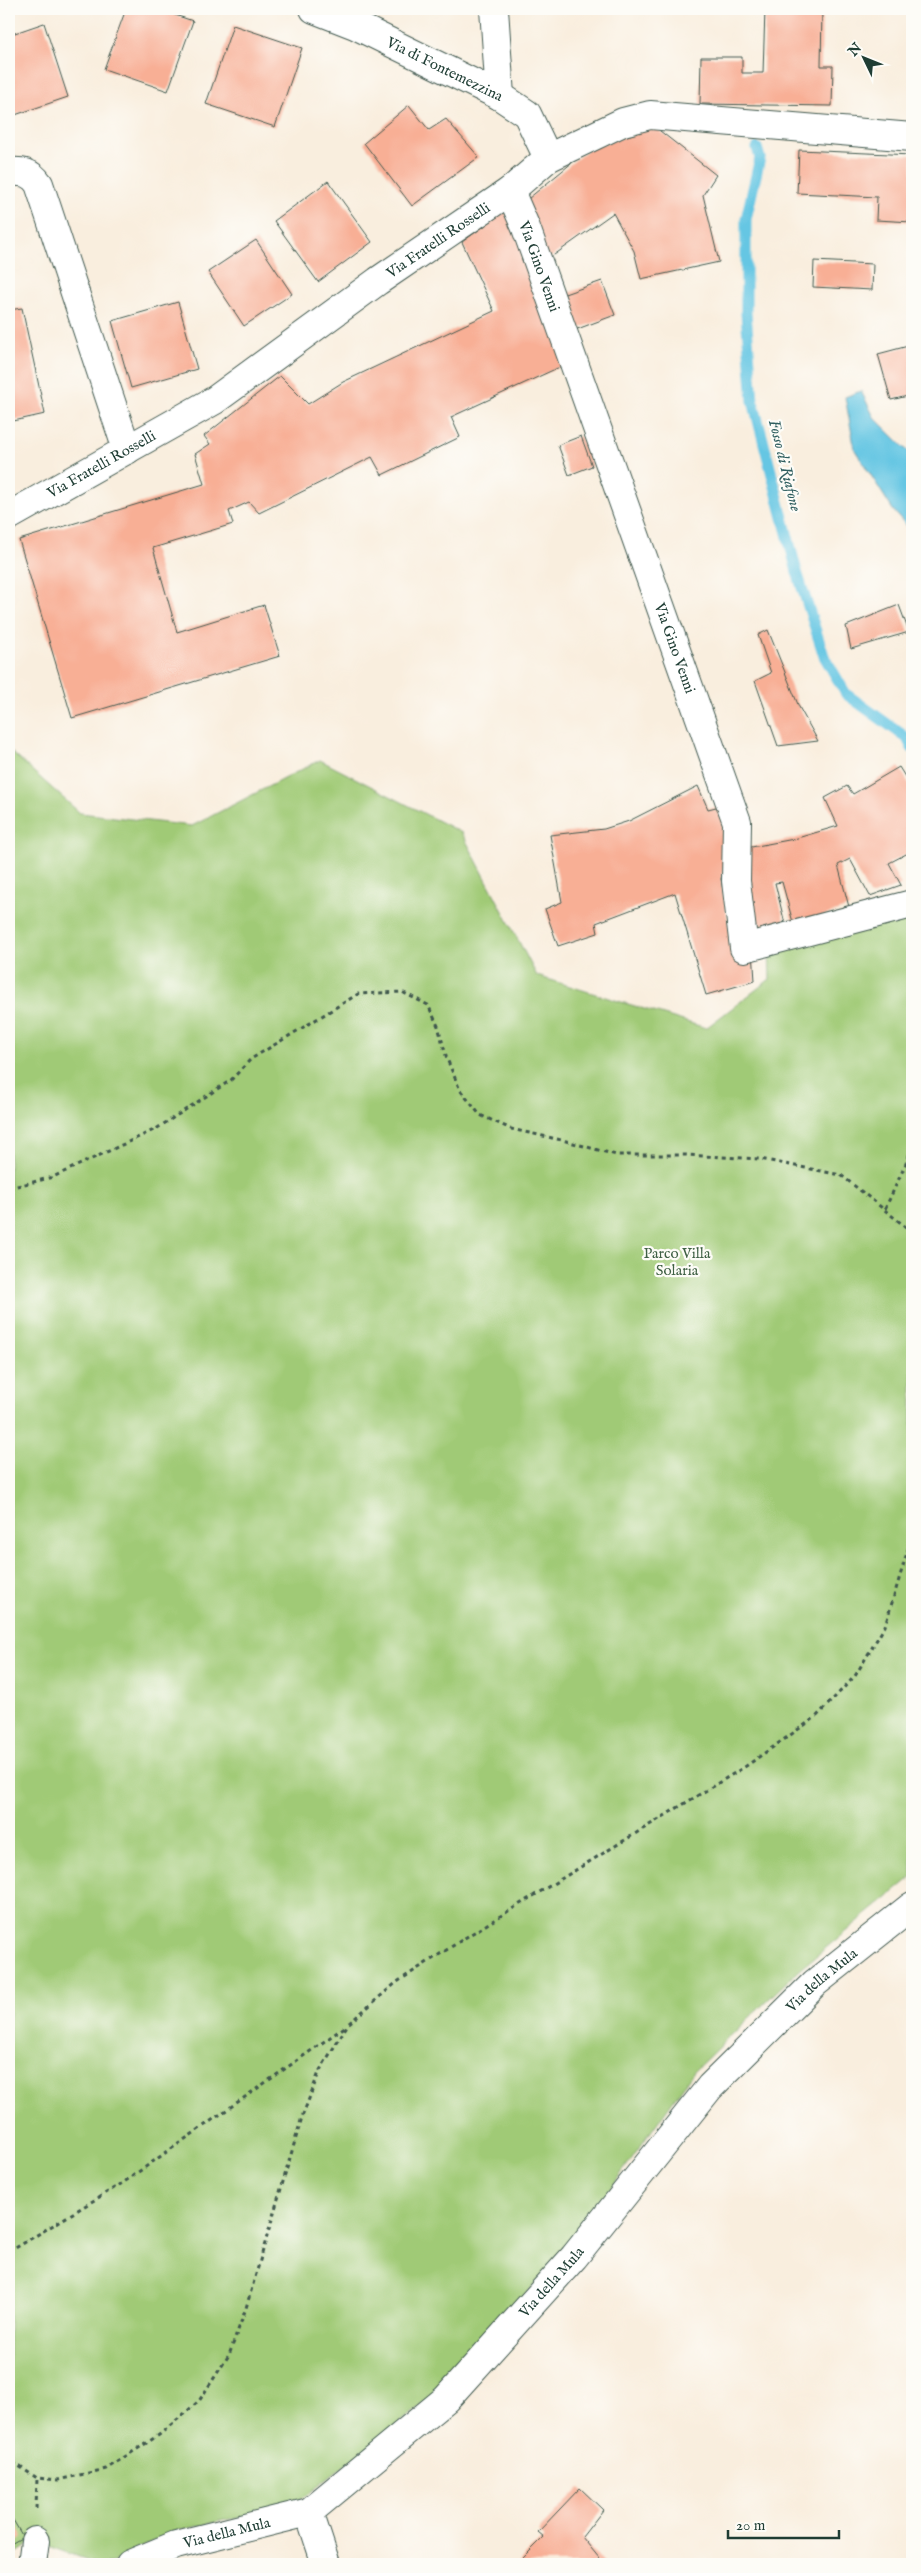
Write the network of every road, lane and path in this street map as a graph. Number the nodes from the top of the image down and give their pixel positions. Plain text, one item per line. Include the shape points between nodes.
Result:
1 (314, 9) edge
2 (494, 9) edge
3 (500, 96) junction
4 (912, 137) edge
5 (548, 158) junction
6 (9, 172) edge
7 (510, 191) junction
8 (126, 450) junction
9 (9, 516) edge
10 (912, 904) edge
11 (912, 1143) edge
12 (9, 1188) edge
13 (885, 1209) junction
14 (912, 1243) edge
15 (912, 1536) edge
16 (912, 1906) edge
17 (348, 2024) junction
18 (9, 2252) edge
19 (9, 2455) edge
20 (309, 2512) junction
21 (130, 2564) edge
22 (326, 2564) edge

1 - 3 street, Via di Fontemezzina via 355,25
2 - 3 street
3 - 5 street, Via di Fontemezzina via 527,114
4 - 5 street, Via Fratelli Rosselli via 650,115 623,122
5 - 7 street, Via Fratelli Rosselli
6 - 8 street via 33,176 39,184
7 - 8 street, Via Fratelli Rosselli via 378,281 214,400
7 - 10 street, Via Gino Venni via 526,228 736,822 736,881 744,948
8 - 9 street, Via Fratelli Rosselli
11 - 13 path
12 - 13 path via 52,1177 156,1129 231,1080 251,1058 358,994 402,992 428,1006 460,1090 480,1114 511,1129 616,1155 760,1159 841,1175
13 - 14 path via 906,1227
15 - 17 path via 885,1626 855,1676 816,1717 746,1766 397,1982
16 - 20 street, Via della Mula via 815,1983 710,2087 574,2257 446,2399
17 - 18 path via 124,2182
17 - 19 path via 320,2070 302,2117 229,2355 200,2402 159,2435 106,2468 58,2480 37,2478 14,2463
20 - 21 street, Via della Mula via 176,2545
20 - 22 street

